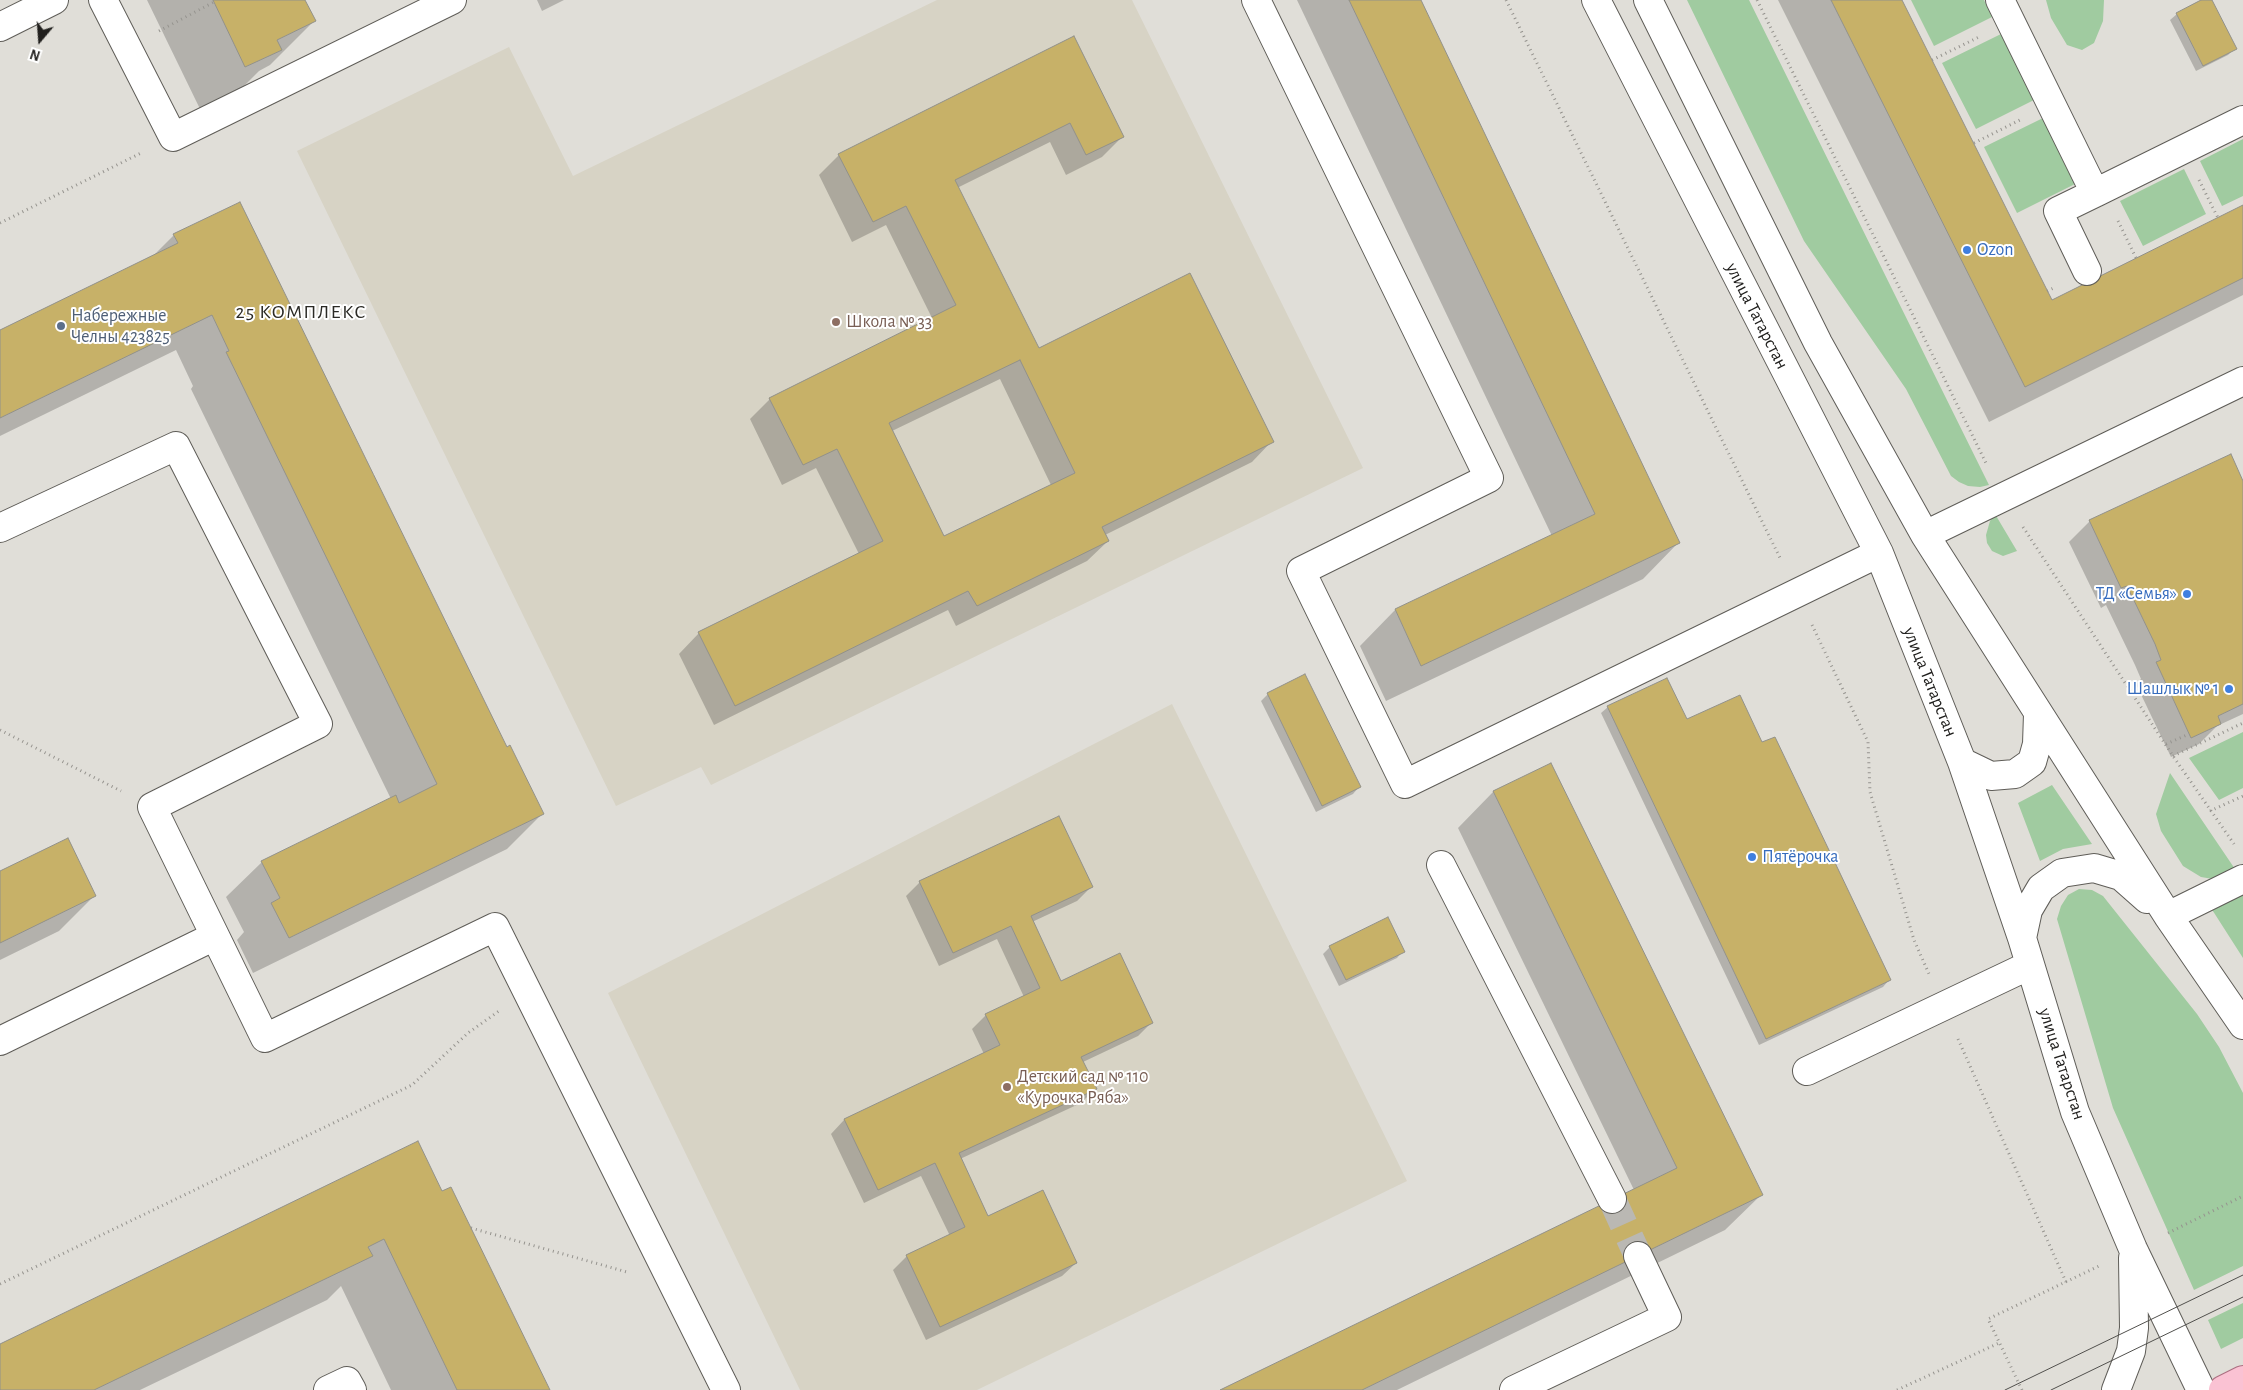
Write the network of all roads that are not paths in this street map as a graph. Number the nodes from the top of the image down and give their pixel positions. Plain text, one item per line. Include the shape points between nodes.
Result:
1 (54, 0) edge
2 (104, 0) edge
3 (452, 0) edge
4 (1256, 0) edge
5 (1596, 0) edge
6 (1648, 0) edge
7 (2005, 11) edge
8 (0, 27) edge
9 (2243, 120) edge
10 (2095, 193) junction
11 (2087, 271) dead end
12 (2243, 381) edge
13 (0, 528) edge
14 (1925, 535) junction
15 (1879, 553) junction
16 (2038, 714) junction
17 (1962, 762) junction
18 (1441, 865) dead end
19 (2243, 879) edge
20 (2168, 916) junction
21 (215, 936) junction
22 (2022, 938) junction
23 (2030, 965) junction
24 (2243, 1025) edge
25 (0, 1041) edge
26 (1807, 1072) dead end
27 (1612, 1199) tunnel mouth
28 (2133, 1249) junction
29 (1638, 1256) tunnel mouth
30 (2243, 1380) edge
31 (328, 1390) edge
32 (352, 1390) edge
33 (726, 1390) edge
34 (1514, 1390) edge
35 (2116, 1390) edge
36 (2201, 1390) edge
37 (2223, 1390) edge

1 - 8 street
2 - 3 street via 173,137
4 - 15 street via 1489,478 1301,571 1405,784
5 - 15 street, улица Татарстан
6 - 14 street via 1818,343
7 - 10 street
9 - 10 street
10 - 11 street via 2058,211
12 - 14 street
13 - 21 street via 176,446 318,724 152,807
14 - 16 street
15 - 17 street, улица Татарстан
16 - 17 street via 2038,744 2032,762 2014,774 1991,776
16 - 20 street
17 - 22 street, улица Татарстан
18 - 27 street
19 - 20 street
20 - 22 street via 2121,876 2094,868 2062,873 2041,888 2028,910
20 - 24 street
21 - 25 street
21 - 33 street via 265,1038 495,927
22 - 23 street, улица Татарстан
23 - 26 street
23 - 28 street, улица Татарстан via 2075,1112
28 - 35 street via 2134,1328 2131,1351
28 - 36 street, улица Татарстан
29 - 34 street via 1667,1317
30 - 37 main road
31 - 32 street via 347,1381

